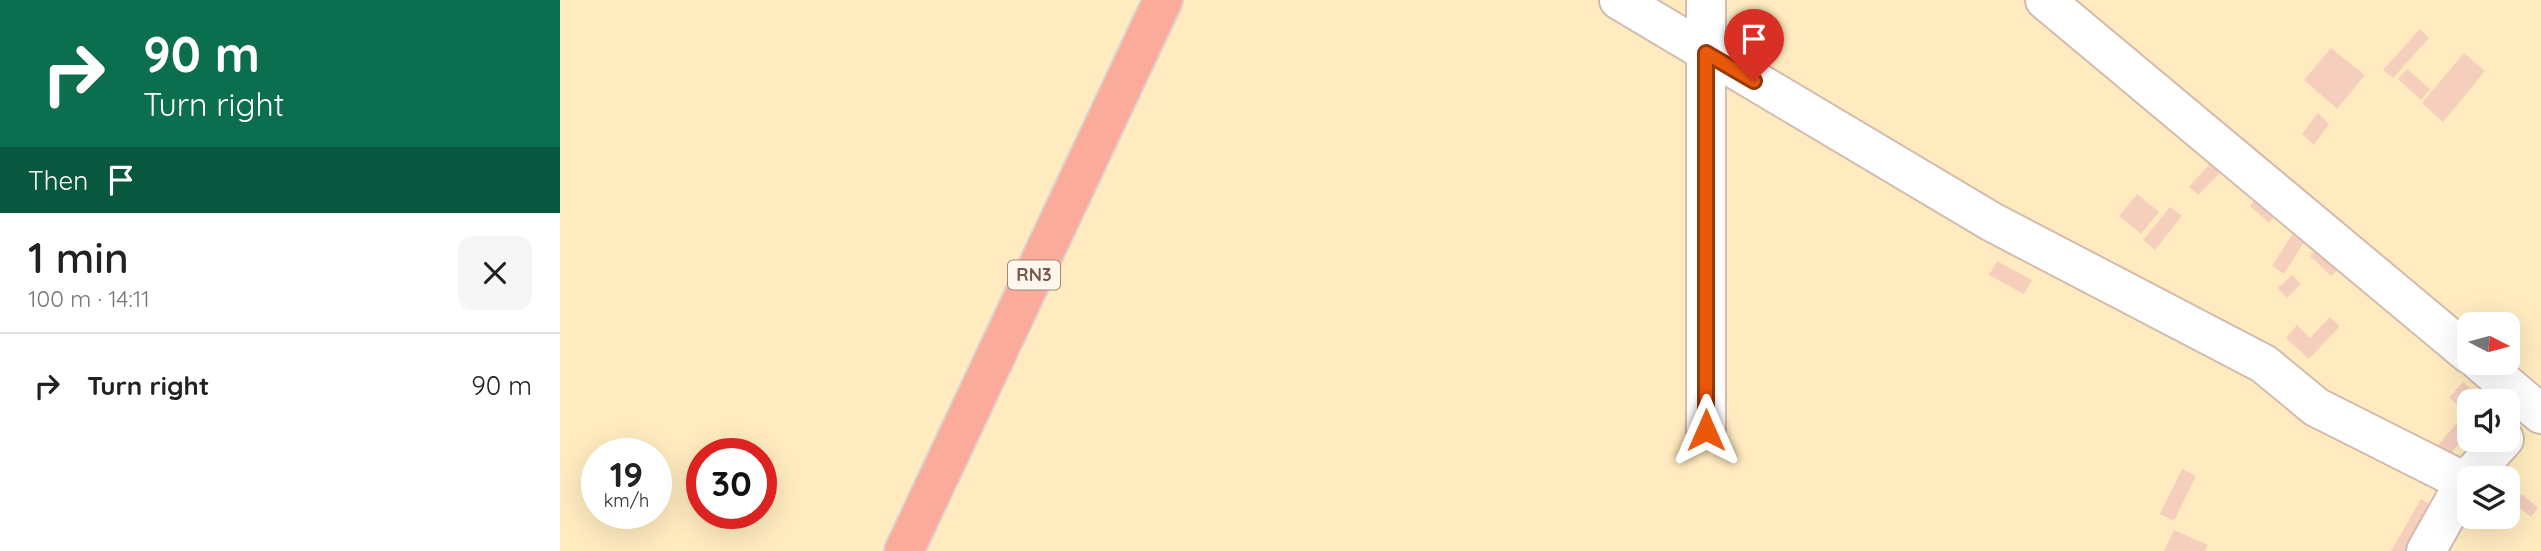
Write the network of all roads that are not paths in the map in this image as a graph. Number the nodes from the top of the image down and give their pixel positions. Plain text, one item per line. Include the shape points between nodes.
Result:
1 (1163, 0) edge
2 (1619, 0) edge
3 (1706, 0) edge
4 (2045, 0) edge
5 (1706, 53) junction
6 (2457, 344) edge
7 (2497, 375) edge
8 (2538, 407) edge
9 (2520, 424) edge
10 (1706, 430) dead end
11 (2492, 452) edge
12 (2480, 466) edge
13 (2457, 478) edge
14 (2457, 496) edge
15 (904, 551) edge
16 (2426, 551) edge

1 - 15 highway, RN3
2 - 5 street
3 - 5 street
4 - 6 street
5 - 10 street
5 - 13 street via 1992,222 2264,364 2316,407
7 - 8 street
8 - 9 street
11 - 12 street
14 - 16 street

